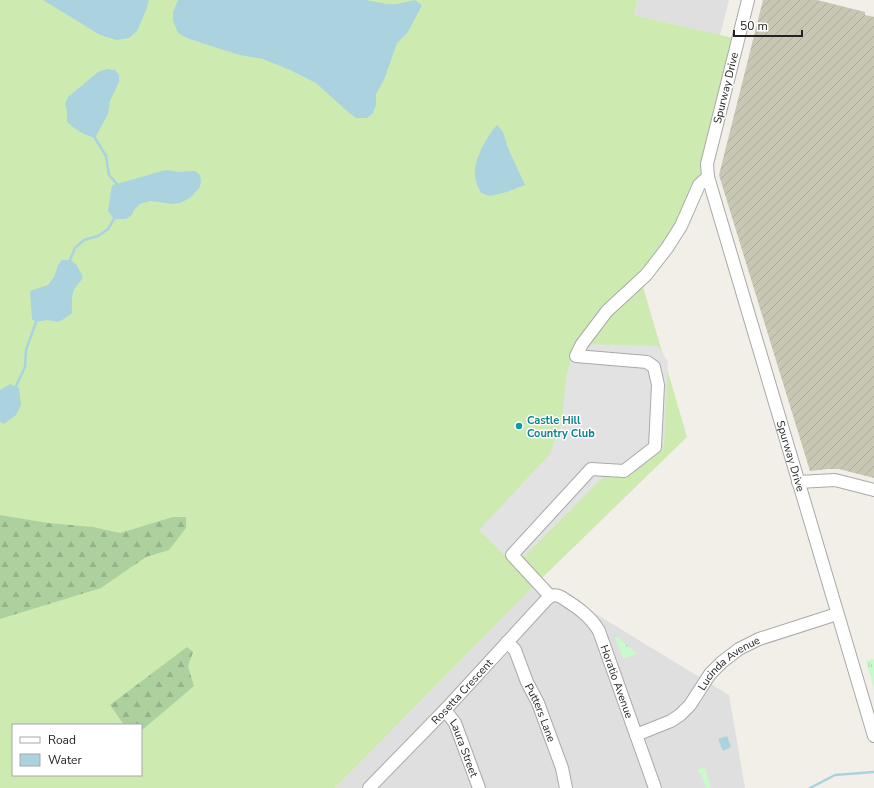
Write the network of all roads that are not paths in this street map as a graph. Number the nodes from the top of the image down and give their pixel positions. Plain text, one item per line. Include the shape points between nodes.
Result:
1 (748, 0) edge
2 (708, 177) junction
3 (798, 482) junction
4 (874, 490) edge
5 (552, 596) junction
6 (837, 614) junction
7 (507, 642) junction
8 (445, 710) junction
9 (636, 735) junction
10 (874, 736) edge
11 (369, 788) edge
12 (480, 788) edge
13 (566, 788) edge
14 (655, 788) edge

1 - 2 street, Spurway Drive via 707,164
2 - 3 street, Spurway Drive
2 - 5 street via 699,185 681,226 667,248 646,275 607,311 576,356 647,362 654,367 658,385 655,447 624,471 591,469 512,555
3 - 4 street via 835,480
3 - 6 street, Spurway Drive
5 - 7 street, Rosetta Crescent
5 - 9 street, Horatio Avenue via 560,597 585,614 599,630
6 - 9 street, Lucinda Avenue via 759,639 739,649 710,674 690,705 680,715
6 - 10 street, Spurway Drive
7 - 8 street, Rosetta Crescent
7 - 13 street, Putters Lane via 515,650 538,703 562,768
8 - 11 street, Rosetta Crescent
8 - 12 street, Laura Street via 455,723
9 - 14 street, Horatio Avenue

